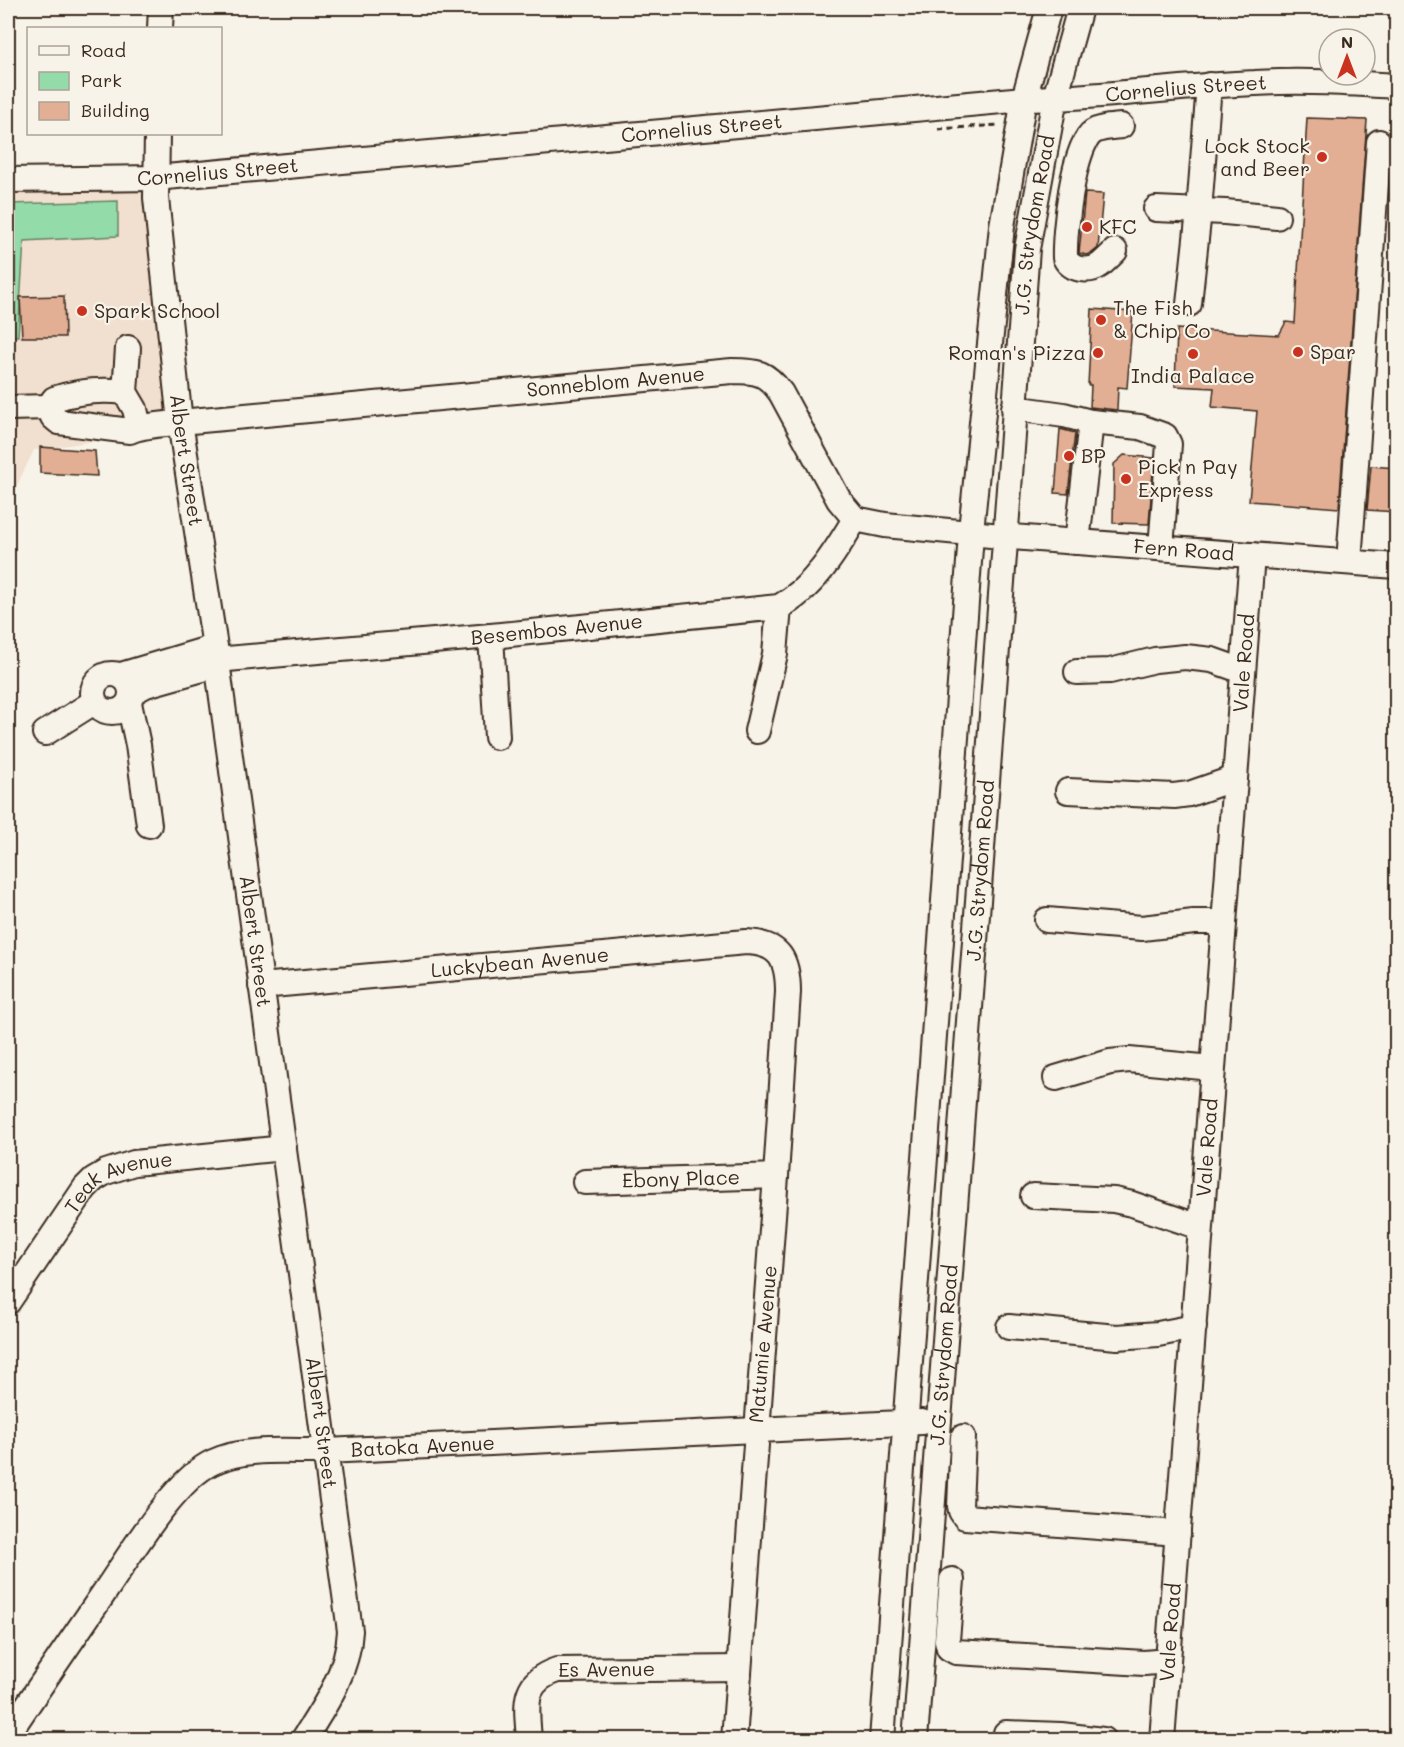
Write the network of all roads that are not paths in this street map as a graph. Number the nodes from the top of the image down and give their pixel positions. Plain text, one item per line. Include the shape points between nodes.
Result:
1 (161, 8) edge
2 (1049, 8) edge
3 (1080, 8) edge
4 (160, 27) edge
5 (1209, 85) junction
6 (1396, 86) edge
7 (1055, 98) junction
8 (1024, 99) junction
9 (1121, 126) dead end
10 (157, 135) edge
11 (1379, 142) dead end
12 (155, 178) junction
13 (8, 180) edge
14 (1156, 209) dead end
15 (1199, 211) junction
16 (1277, 217) dead end
17 (1115, 251) dead end
18 (1189, 304) dead end
19 (128, 348) dead end
20 (125, 392) junction
21 (49, 407) junction
22 (1014, 408) junction
23 (8, 412) edge
24 (180, 422) junction
25 (1091, 422) junction
26 (139, 427) junction
27 (855, 519) junction
28 (971, 532) junction
29 (1006, 536) junction
30 (1077, 542) junction
31 (1161, 548) junction
32 (1252, 555) junction
33 (1349, 562) junction
34 (1396, 566) edge
35 (779, 607) junction
36 (491, 636) junction
37 (216, 657) junction
38 (1243, 671) junction
39 (1077, 672) dead end
40 (127, 690) junction
41 (94, 702) junction
42 (757, 731) dead end
43 (45, 733) dead end
44 (497, 737) dead end
45 (1235, 778) junction
46 (1068, 791) dead end
47 (149, 825) dead end
48 (1047, 920) dead end
49 (1224, 922) junction
50 (776, 951) joint
51 (261, 986) junction
52 (1212, 1068) junction
53 (1056, 1078) dead end
54 (284, 1148) junction
55 (777, 1176) junction
56 (585, 1182) dead end
57 (1032, 1196) dead end
58 (1200, 1227) junction
59 (8, 1302) edge
60 (1194, 1326) junction
61 (1009, 1327) dead end
62 (940, 1421) junction
63 (907, 1422) junction
64 (756, 1431) junction
65 (963, 1437) dead end
66 (326, 1451) junction
67 (1178, 1533) junction
68 (952, 1580) dead end
69 (1168, 1661) junction
70 (740, 1668) junction
71 (1006, 1732) dead end
72 (8, 1734) edge
73 (303, 1740) edge
74 (529, 1740) edge
75 (734, 1740) edge
76 (882, 1740) edge
77 (915, 1740) edge
78 (1102, 1740) edge
79 (1162, 1740) edge

1 - 4 street
2 - 8 street, J.G. Strydom Road
3 - 7 street, J.G. Strydom Road
5 - 6 street, Cornelius Street via 1283,82
5 - 7 street, Cornelius Street
5 - 15 street
7 - 8 street, Cornelius Street
7 - 22 street, J.G. Strydom Road via 1027,249
8 - 12 street, Cornelius Street
8 - 28 street, J.G. Strydom Road via 997,264
9 - 17 street via 1093,132 1080,152 1065,258 1073,267 1092,269
10 - 12 street, Albert Street
11 - 33 street
12 - 13 street, Cornelius Street
12 - 24 street, Albert Street
14 - 15 street
15 - 16 street
15 - 18 street
19 - 20 street
20 - 21 street via 103,389 72,393 54,399
20 - 26 street
21 - 23 street
21 - 26 street, Sonneblom Avenue via 59,422 112,430
22 - 25 street
22 - 29 street, J.G. Strydom Road
24 - 26 street, Sonneblom Avenue
24 - 27 street, Sonneblom Avenue via 732,371 756,372 773,381 839,500
24 - 37 street, Albert Street
25 - 30 street
25 - 31 street via 1140,427 1162,434 1167,440
27 - 28 street
27 - 35 street via 835,553 797,595
28 - 29 street, Fern Road
28 - 63 street, J.G. Strydom Road
29 - 30 street, Fern Road
29 - 62 street, J.G. Strydom Road
30 - 31 street, Fern Road
31 - 32 street, Fern Road
32 - 33 street, Fern Road
32 - 38 street, Vale Road
33 - 34 street, Fern Road
35 - 36 street, Besembos Avenue
35 - 42 street via 775,654
36 - 37 street, Besembos Avenue
36 - 44 street
37 - 40 street, Besembos Avenue
37 - 51 street, Albert Street
38 - 39 street via 1212,660 1185,657 1110,671
38 - 45 street, Vale Road
40 - 41 street via 121,710 111,713
40 - 41 street via 111,673 102,676 95,682
40 - 47 street
41 - 43 street
45 - 46 street via 1174,796
45 - 49 street, Vale Road
48 - 49 street via 1142,928
49 - 52 street, Vale Road
50 - 51 street, Luckybean Avenue via 746,942
50 - 55 street, Matumie Avenue via 785,962 788,980
51 - 54 street, Albert Street
52 - 53 street via 1129,1060
52 - 58 street, Vale Road
54 - 59 street, Teak Avenue via 134,1163 106,1172 85,1188
54 - 66 street, Albert Street
55 - 56 street, Ebony Place
55 - 64 street, Matumie Avenue
57 - 58 street via 1114,1200
58 - 60 street, Vale Road
60 - 61 street via 1117,1337
60 - 67 street, Vale Road
62 - 63 street, Batoka Avenue
62 - 77 street, J.G. Strydom Road
63 - 64 street, Batoka Avenue
63 - 76 street, J.G. Strydom Road
64 - 66 street, Batoka Avenue
64 - 70 street, Matumie Avenue
65 - 67 street via 960,1506 965,1517
66 - 72 street, Batoka Avenue via 238,1455 214,1461 192,1475 137,1544
66 - 73 street, Albert Street via 350,1641 342,1673
67 - 69 street, Vale Road
68 - 69 street via 947,1640 949,1648 956,1652 1144,1663
69 - 79 street, Vale Road
70 - 74 street, Es Avenue via 557,1670 544,1674 529,1693
70 - 75 street, Matumie Avenue
71 - 78 street

